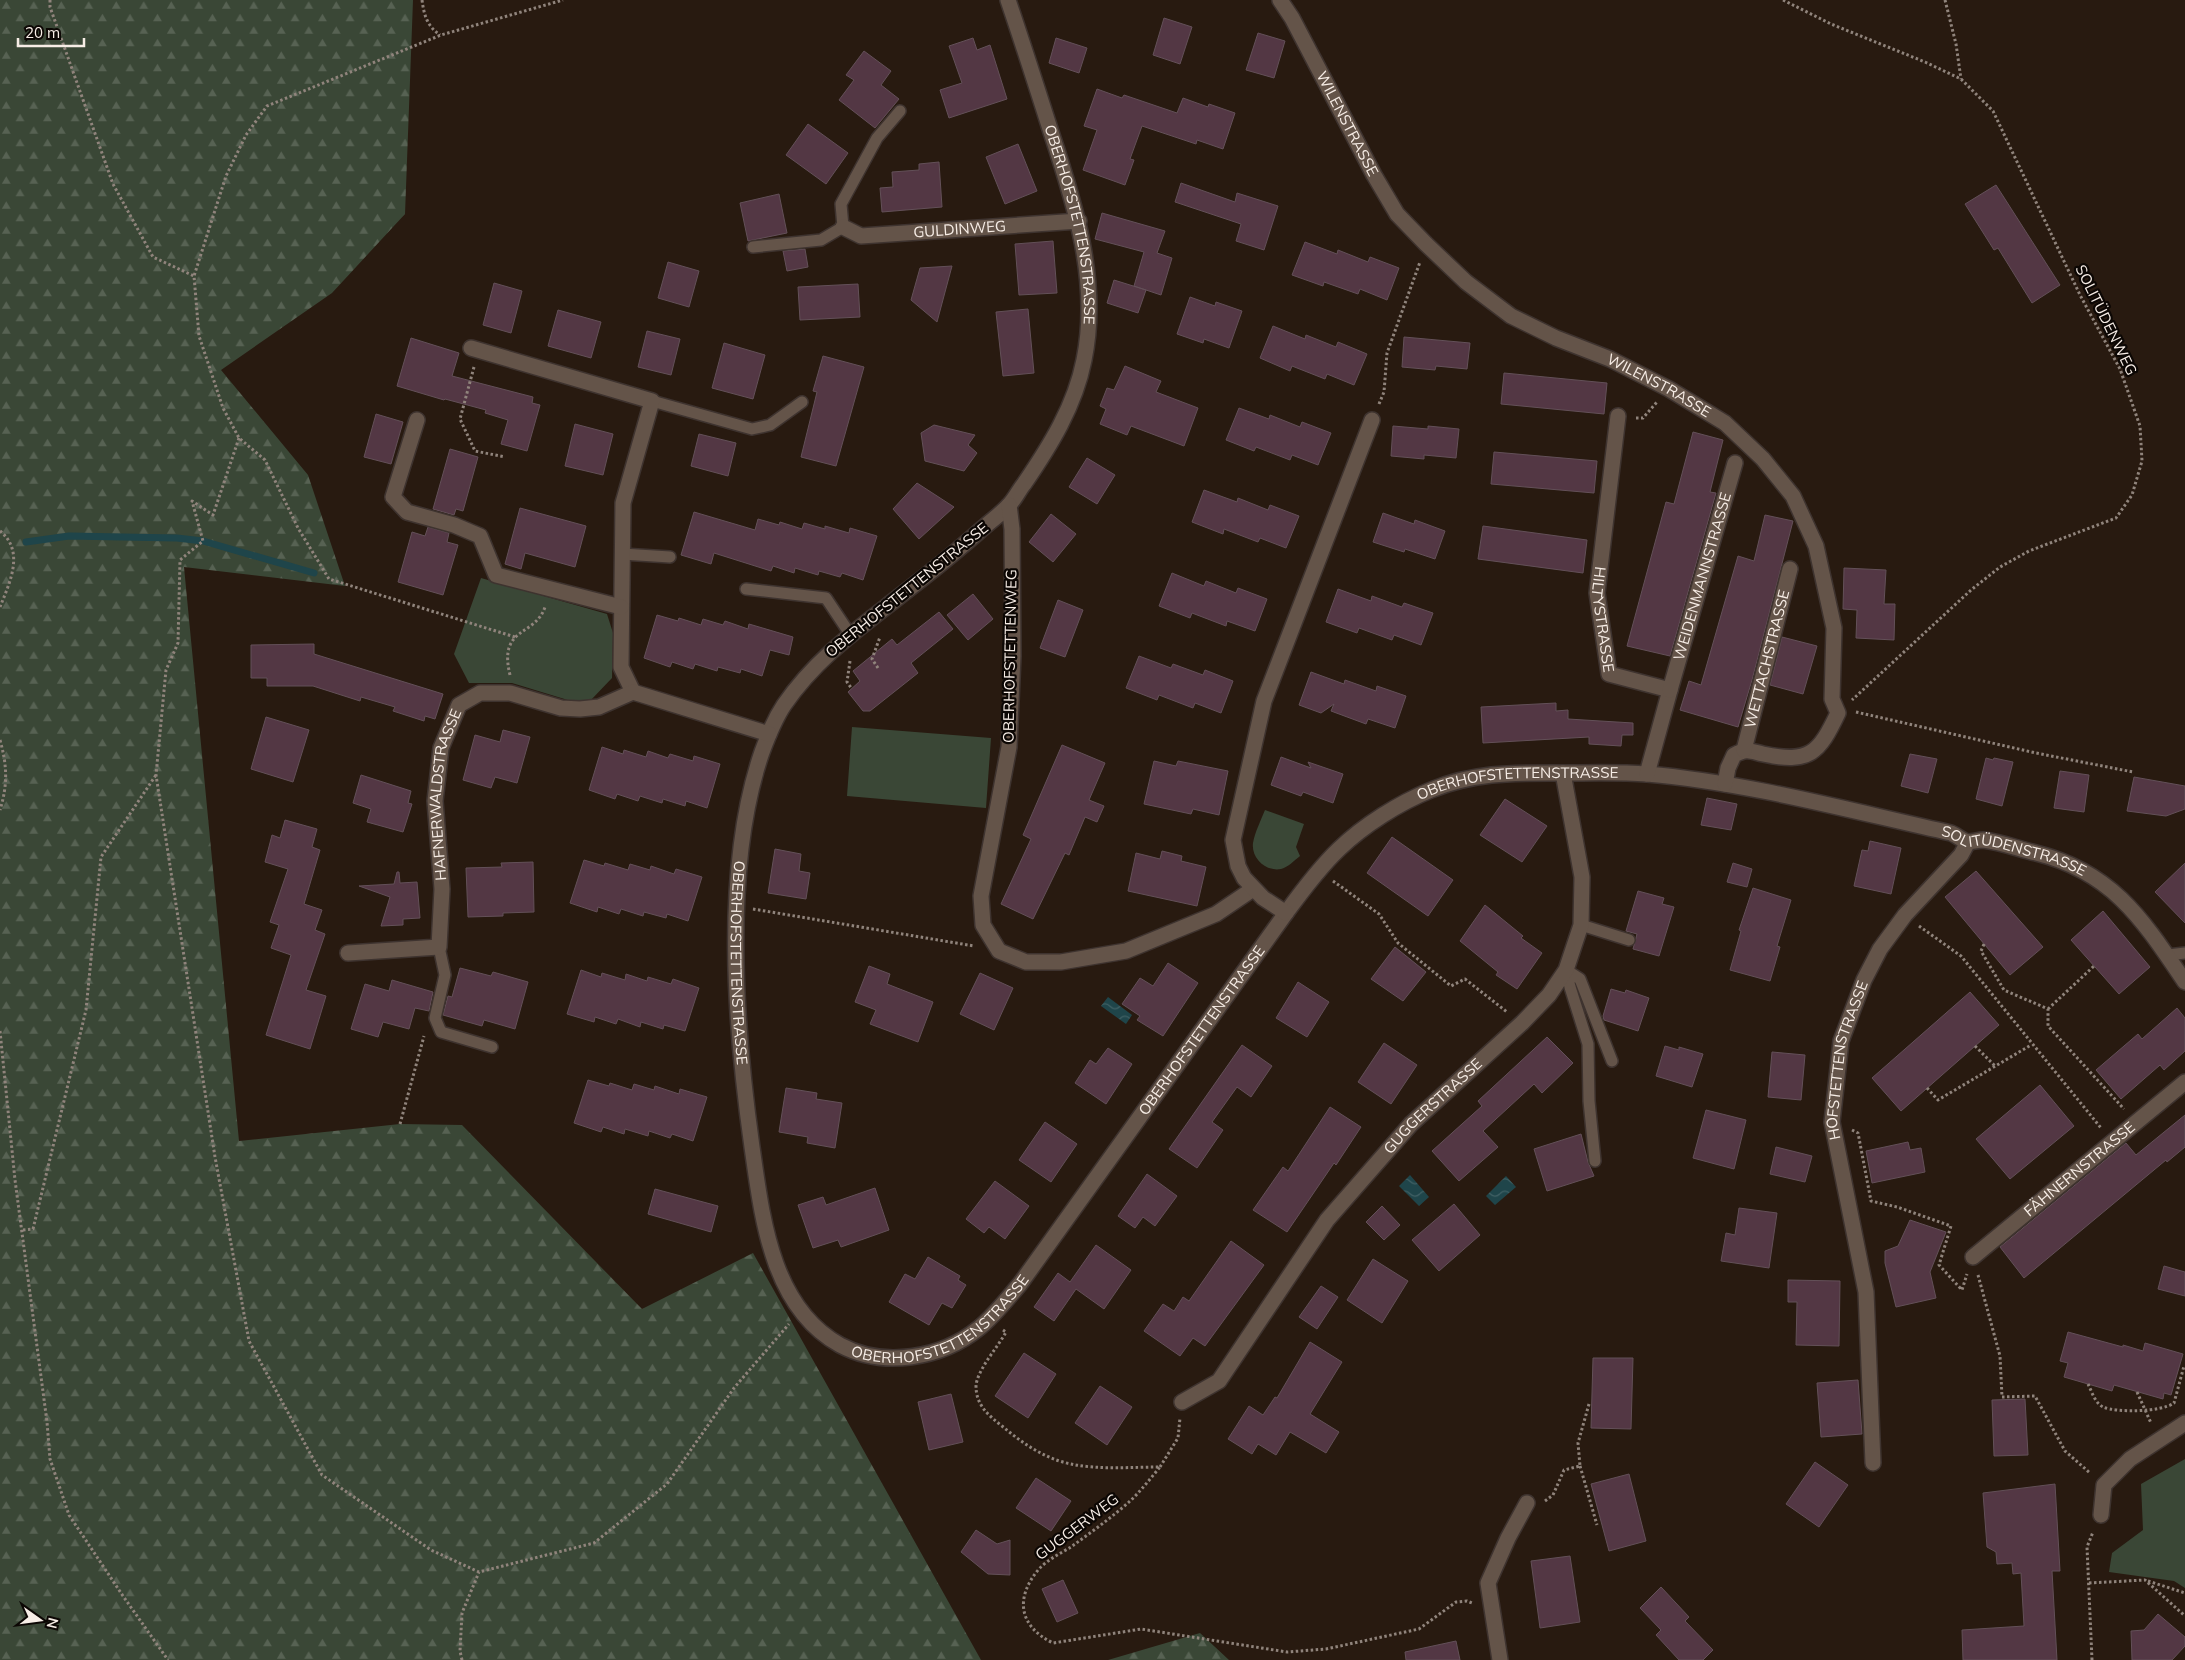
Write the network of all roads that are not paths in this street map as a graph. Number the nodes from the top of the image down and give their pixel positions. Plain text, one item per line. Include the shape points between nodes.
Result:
1 (1008, 0) edge
2 (1280, 0) edge
3 (900, 111) dead end
4 (1079, 221) junction
5 (843, 227) junction
6 (753, 246) dead end
7 (475, 349) road end
8 (652, 401) junction
9 (802, 402) dead end
10 (1618, 416) road end
11 (417, 420) dead end
12 (1372, 420) road end
13 (1735, 464) dead end
14 (1009, 505) junction
15 (622, 554) junction
16 (670, 557) dead end
17 (1790, 569) dead end
18 (746, 589) dead end
19 (621, 607) junction
20 (850, 634) junction
21 (1670, 690) junction
22 (633, 692) junction
23 (769, 734) junction
24 (1744, 750) junction
25 (1563, 773) junction
26 (1647, 774) junction
27 (1725, 784) junction
28 (1795, 798) joint
29 (1968, 842) junction
30 (1253, 888) junction
31 (1286, 913) junction
32 (1581, 925) junction
33 (1629, 940) dead end
34 (439, 947) junction
35 (348, 953) dead end
36 (2185, 953) edge
37 (2168, 955) junction
38 (1566, 970) junction
39 (2185, 982) edge
40 (492, 1047) dead end
41 (1612, 1061) dead end
42 (2185, 1082) edge
43 (1596, 1161) dead end
44 (1973, 1257) road end
45 (1182, 1402) road end
46 (2185, 1423) edge
47 (1873, 1462) dead end
48 (1527, 1503) road end
49 (2101, 1515) road end
50 (1500, 1660) edge

1 - 4 street, OBERHOFSTETTENSTRASSE
2 - 24 street, WILENSTRASSE via 1397,214 1426,244 1466,282 1511,316 1669,389 1725,423 1763,460 1793,496 1816,546 1834,628 1832,699 1838,713 1819,747 1803,756 1792,759
3 - 5 lane via 877,138 841,204
4 - 5 street, GULDINWEG via 862,236
4 - 14 street, OBERHOFSTETTENSTRASSE via 1090,300 1084,360 1069,408 1048,450
5 - 6 lane via 821,240
7 - 8 street
8 - 9 lane via 752,429 770,425
8 - 15 street via 623,503
10 - 21 street, HILTYSTRASSE via 1597,593 1609,674
11 - 19 street via 393,497 407,512 480,536 496,575
12 - 30 street via 1264,701 1233,840 1238,866
13 - 21 street, WEIDENMANNSTRASSE
14 - 20 street, OBERHOFSTETTENSTRASSE via 950,558
14 - 30 street, OBERHOFSTETTENWEG via 1013,656 1009,747 981,896 983,925 999,951 1026,962 1061,962 1126,951 1216,914
15 - 16 lane
15 - 19 street
17 - 24 street, WETTACHSTRASSE
18 - 20 lane via 826,598
19 - 22 street via 621,667
20 - 23 street, OBERHOFSTETTENSTRASSE via 803,679 782,707
21 - 26 street
22 - 23 street
22 - 34 street, HAFNERWALDSTRASSE via 599,707 580,709 561,708 510,693 480,693 459,705 441,748 435,800 442,889
23 - 31 street, OBERHOFSTETTENSTRASSE via 750,792 737,908 737,992 746,1100 759,1192 776,1262 791,1297 801,1311 812,1324 840,1345 876,1356 914,1357 951,1345 991,1317 1020,1284
24 - 27 street via 1734,755
25 - 26 street, OBERHOFSTETTENSTRASSE
25 - 31 street, OBERHOFSTETTENSTRASSE via 1480,775 1444,785 1408,801 1339,849
25 - 32 street, GUGGERSTRASSE via 1582,877
26 - 27 street, OBERHOFSTETTENSTRASSE
27 - 28 street, OBERHOFSTETTENSTRASSE
28 - 29 street, SOLITÜDENSTRASSE via 1951,833
29 - 37 street, SOLITÜDENSTRASSE via 1982,840 2048,856 2083,869 2126,903
29 - 47 street, HOFSTETTENSTRASSE via 1961,854 1904,915 1880,949 1864,980 1841,1041 1832,1122 1866,1292
30 - 31 street
32 - 33 lane
32 - 38 street, GUGGERSTRASSE
34 - 35 street
34 - 40 lane via 445,976 434,1018 441,1032
36 - 37 lane
37 - 39 street, SOLITÜDENSTRASSE
38 - 41 lane via 1580,979
38 - 43 lane via 1588,1044 1589,1101
38 - 45 street, GUGGERSTRASSE via 1549,995 1522,1023 1411,1124 1327,1220 1219,1381
42 - 44 street, FÄHNERNSTRASSE
46 - 49 street via 2130,1459 2104,1485
48 - 50 street via 1488,1583

